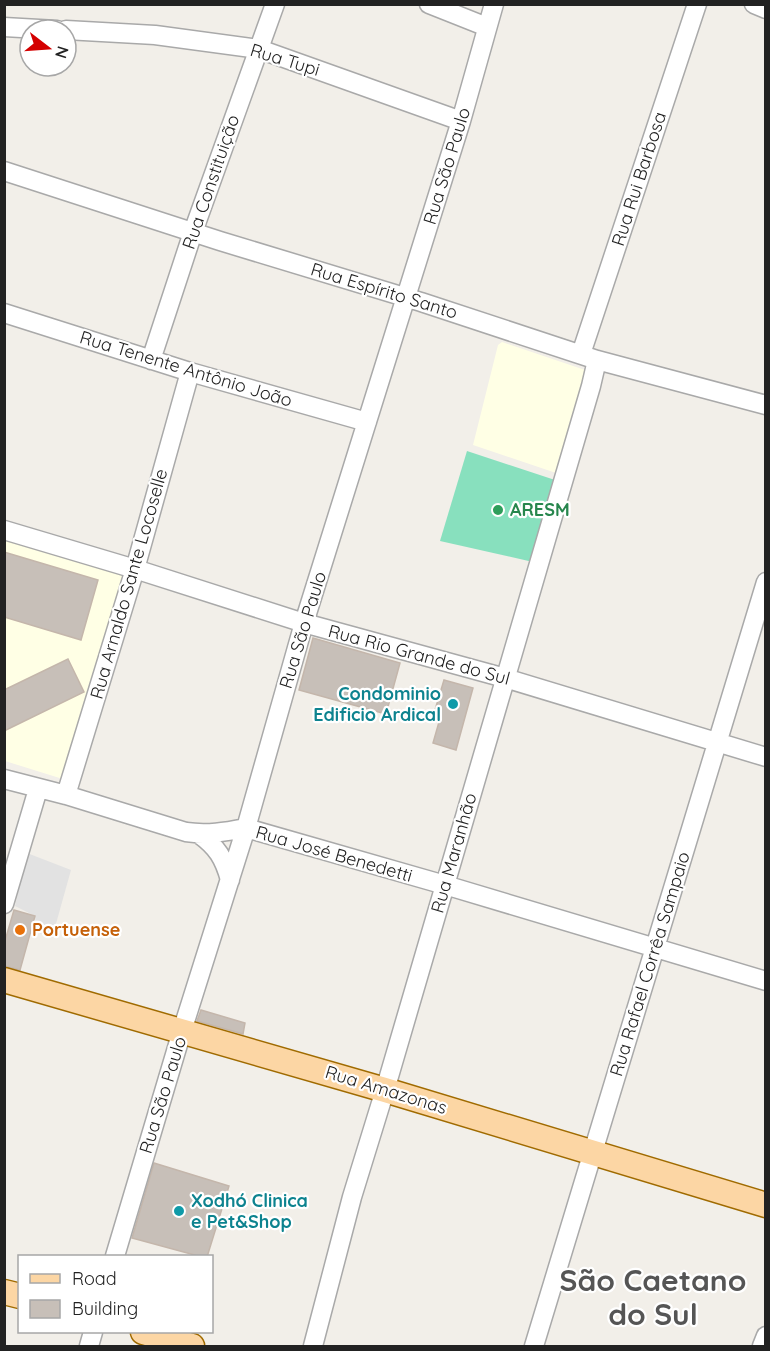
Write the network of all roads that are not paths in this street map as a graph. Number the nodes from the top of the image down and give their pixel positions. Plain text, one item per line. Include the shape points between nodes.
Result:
1 (275, 4) edge
2 (429, 4) edge
3 (494, 4) edge
4 (697, 4) edge
5 (754, 4) edge
6 (765, 9) edge
7 (487, 27) junction
8 (78, 31) edge
9 (258, 49) junction
10 (461, 121) junction
11 (4, 171) edge
12 (193, 232) junction
13 (405, 298) junction
14 (4, 313) edge
15 (589, 357) junction
16 (151, 360) junction
17 (190, 372) junction
18 (765, 405) edge
19 (367, 422) junction
20 (4, 530) edge
21 (135, 569) junction
22 (765, 582) edge
23 (304, 623) junction
24 (505, 678) junction
25 (717, 743) junction
26 (765, 757) edge
27 (4, 779) edge
28 (38, 789) junction
29 (66, 795) junction
30 (246, 828) junction
31 (199, 834) junction
32 (230, 880) junction
33 (445, 885) junction
34 (4, 904) edge
35 (655, 949) junction
36 (4, 980) edge
37 (765, 981) edge
38 (182, 1030) junction
39 (385, 1090) junction
40 (592, 1153) junction
41 (765, 1204) edge
42 (116, 1255) edge
43 (146, 1333) edge
44 (765, 1336) edge
45 (192, 1347) edge
46 (313, 1347) edge
47 (534, 1347) edge
48 (762, 1347) edge

1 - 9 street, Rua Constituição
2 - 7 street
3 - 7 street, Rua São Paulo
4 - 15 street, Rua Rui Barbosa
5 - 6 street
7 - 10 street, Rua São Paulo
8 - 9 street, Rua Tupi via 155,35
9 - 10 street, Rua Tupi
9 - 12 street, Rua Constituição
10 - 13 street, Rua São Paulo
11 - 12 street, Rua Espírito Santo
12 - 13 street, Rua Espírito Santo
12 - 16 street, Rua Constituição
13 - 15 street, Rua Espírito Santo
13 - 19 street, Rua São Paulo
14 - 16 street, Rua Tenente Antônio João
15 - 18 street, Rua Espírito Santo
15 - 24 street, Rua Maranhão via 591,386
16 - 17 street, Rua Tenente Antônio João
17 - 19 street, Rua Tenente Antônio João
17 - 21 street, Rua Arnaldo Sante Locoselle
19 - 23 street, Rua São Paulo
20 - 21 street, Rua Rio Grande do Sul
21 - 23 street, Rua Rio Grande do Sul
21 - 29 street, Rua Arnaldo Sante Locoselle
22 - 25 street, Rua Rafael Corrêa Sampaio
23 - 24 street, Rua Rio Grande do Sul
23 - 30 street, Rua São Paulo
24 - 25 street, Rua Rio Grande do Sul
24 - 33 street, Rua Maranhão
25 - 26 street, Rua Rio Grande do Sul
25 - 35 street, Rua Rafael Corrêa Sampaio
27 - 28 street, Rua José Benedetti
28 - 29 street, Rua José Benedetti
28 - 34 street
29 - 31 street, Rua José Benedetti
30 - 31 street, Rua José Benedetti
30 - 32 street, Rua São Paulo
30 - 33 street, Rua José Benedetti
31 - 32 street via 220,853
32 - 38 street, Rua São Paulo
33 - 35 street, Rua José Benedetti
33 - 39 street, Rua Maranhão
35 - 37 street, Rua José Benedetti
35 - 40 street, Rua Rafael Corrêa Sampaio
36 - 38 main road, Rua Amazonas
38 - 39 main road, Rua Amazonas
38 - 42 street, Rua São Paulo
39 - 40 main road, Rua Amazonas
39 - 46 street, Rua Maranhão
40 - 41 main road, Rua Amazonas
40 - 47 street, Rua Rafael Corrêa Sampaio
43 - 45 main road
44 - 48 street

